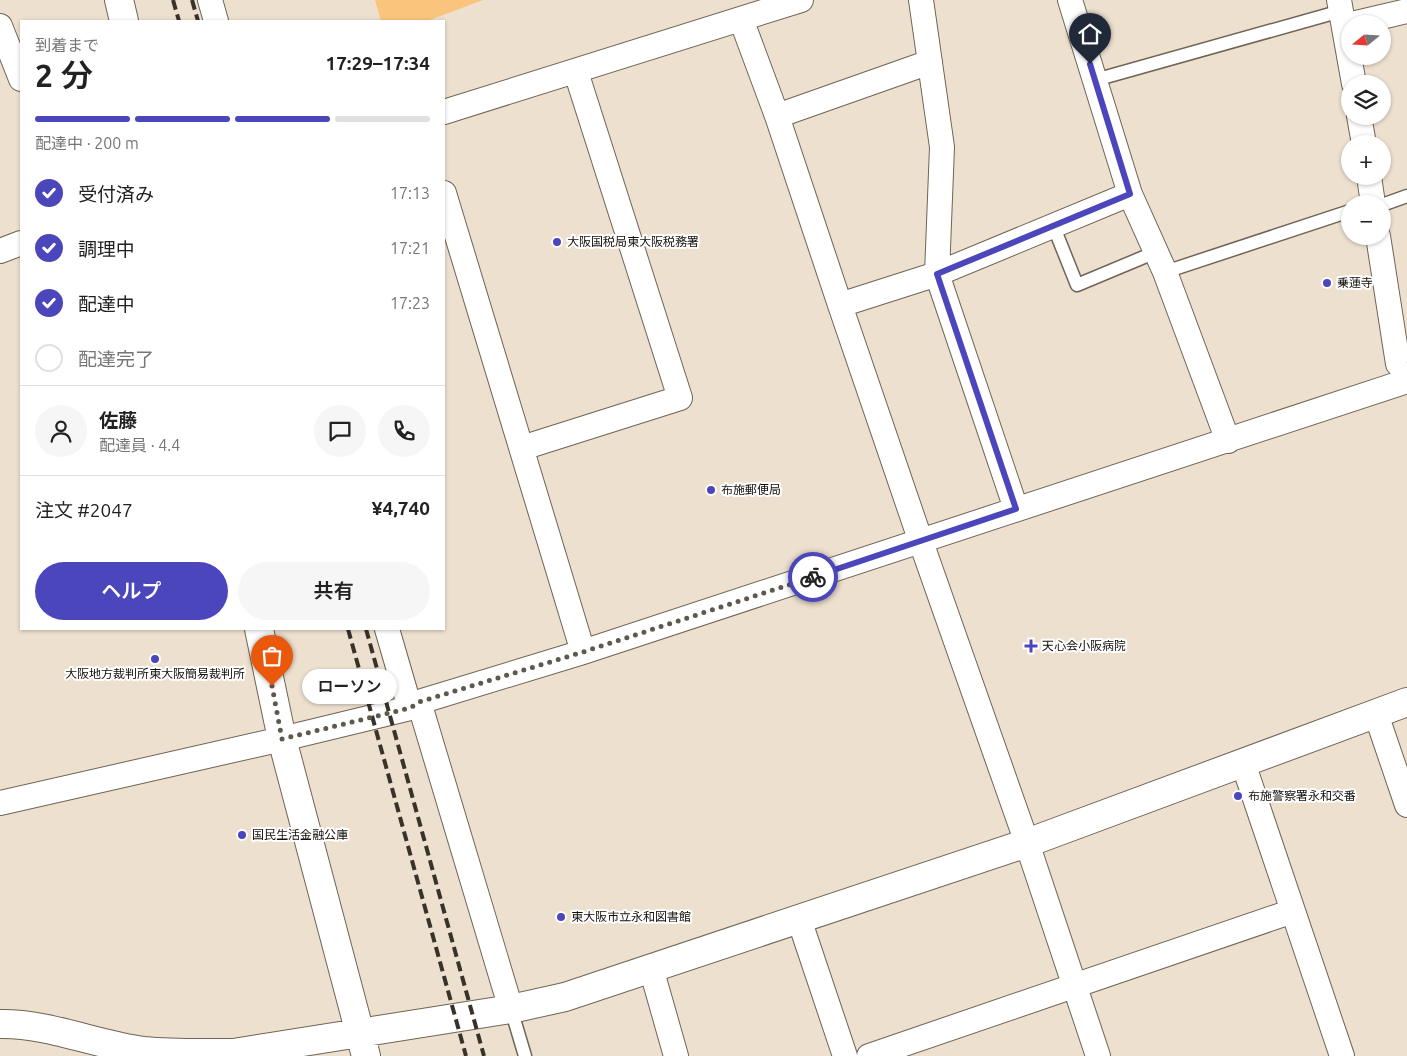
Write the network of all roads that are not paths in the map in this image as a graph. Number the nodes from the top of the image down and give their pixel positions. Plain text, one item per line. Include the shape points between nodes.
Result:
1 (119, 0) edge
2 (210, 0) edge
3 (801, 0) edge
4 (920, 0) edge
5 (1070, 0) edge
6 (1407, 11) edge
7 (1366, 15) edge
8 (1341, 18) edge
9 (741, 19) junction
10 (124, 20) edge
11 (216, 20) edge
12 (0, 27) edge
13 (930, 62) junction
14 (576, 72) junction
15 (20, 77) edge
16 (1095, 80) junction
17 (445, 112) edge
18 (777, 116) junction
19 (1130, 194) junction
20 (445, 196) edge
21 (1407, 196) edge
22 (1391, 202) edge
23 (1341, 213) edge
24 (1053, 225) junction
25 (20, 243) edge
26 (1379, 245) edge
27 (0, 251) edge
28 (1160, 262) junction
29 (937, 274) junction
30 (840, 305) junction
31 (1407, 372) edge
32 (1407, 381) edge
33 (1228, 441) junction
34 (522, 448) junction
35 (1016, 509) junction
36 (920, 542) junction
37 (259, 630) edge
38 (387, 630) edge
39 (583, 652) junction
40 (1407, 702) edge
41 (415, 705) junction
42 (1376, 714) junction
43 (282, 739) junction
44 (1243, 763) junction
45 (0, 803) edge
46 (1407, 804) edge
47 (1027, 843) junction
48 (1293, 911) junction
49 (800, 919) junction
50 (651, 968) junction
51 (1075, 986) junction
52 (511, 1009) junction
53 (0, 1024) edge
54 (363, 1045) edge
55 (525, 1056) edge
56 (676, 1056) edge
57 (845, 1056) edge
58 (869, 1056) edge
59 (1098, 1056) edge
60 (1342, 1056) edge

1 - 10 street
2 - 11 street
3 - 9 street
4 - 13 street
5 - 16 street
6 - 7 street
8 - 16 lane
9 - 14 street
9 - 18 street
12 - 15 street
13 - 18 street
13 - 29 street via 942,147
14 - 17 street
14 - 34 street via 680,398
16 - 19 street
18 - 30 street
19 - 24 street
19 - 28 street
20 - 34 street
21 - 22 lane
23 - 28 lane
24 - 28 lane via 1077,285
24 - 29 street
25 - 27 street
26 - 31 street via 1398,364
28 - 33 street
29 - 30 street
29 - 35 street
30 - 36 street
32 - 33 street
33 - 35 street
34 - 39 street
35 - 36 street
36 - 39 street
36 - 47 street
37 - 43 street
38 - 41 street
39 - 41 street
40 - 42 street
41 - 43 street
41 - 52 street
42 - 44 street
42 - 46 street
43 - 45 street
43 - 54 street
44 - 47 street
44 - 48 street
47 - 49 street
47 - 51 street
48 - 51 street
48 - 60 street
49 - 50 street
49 - 57 street
50 - 52 street via 565,996
50 - 56 street
51 - 58 street
51 - 59 street
52 - 54 street
52 - 55 lane
53 - 54 street via 27,1026 144,1051 188,1054

